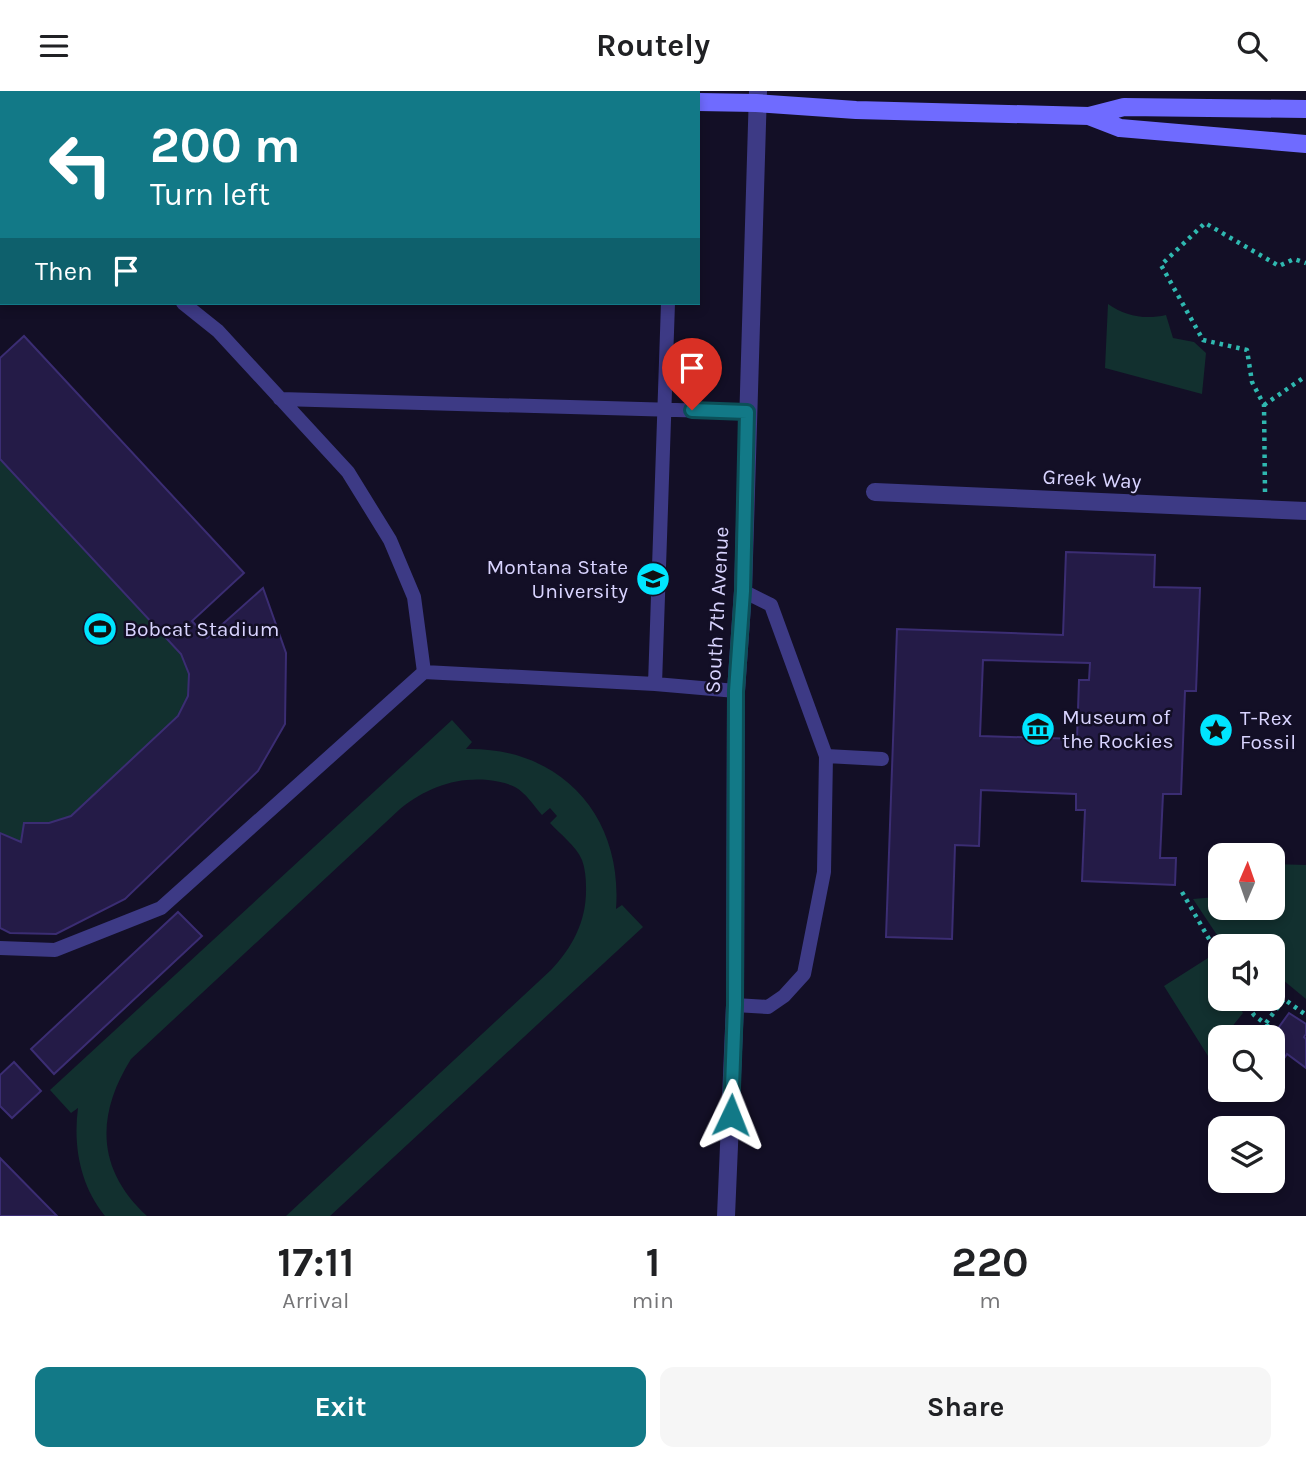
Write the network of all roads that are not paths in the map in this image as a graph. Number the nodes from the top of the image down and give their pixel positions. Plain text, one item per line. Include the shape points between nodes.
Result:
1 (757, 97) edge
2 (700, 102) edge
3 (1306, 109) edge
4 (1089, 116) junction
5 (1306, 144) edge
6 (186, 305) edge
7 (668, 305) edge
8 (280, 399) junction
9 (664, 409) junction
10 (747, 412) junction
11 (875, 492) dead end
12 (1306, 511) edge
13 (743, 591) junction
14 (424, 672) junction
15 (655, 684) junction
16 (736, 691) junction
17 (826, 756) junction
18 (882, 759) dead end
19 (0, 948) edge
20 (735, 1005) junction
21 (726, 1216) edge

1 - 2 main road
1 - 4 main road via 856,110
1 - 10 street, South 7th Avenue
3 - 4 main road via 1124,107
4 - 5 main road via 1120,128
6 - 8 lane via 218,331
7 - 9 lane
8 - 9 lane
8 - 14 lane via 348,472 390,540 414,597
9 - 10 lane
9 - 15 lane
10 - 13 street, South 7th Avenue
11 - 12 street, Greek Way
13 - 16 street, South 7th Avenue
13 - 17 lane via 771,605
14 - 15 lane
14 - 19 lane via 161,908 55,950
15 - 16 lane
16 - 20 street, South 7th Avenue
17 - 18 lane
17 - 20 lane via 824,872 804,974 768,1007
20 - 21 street, South 7th Avenue

